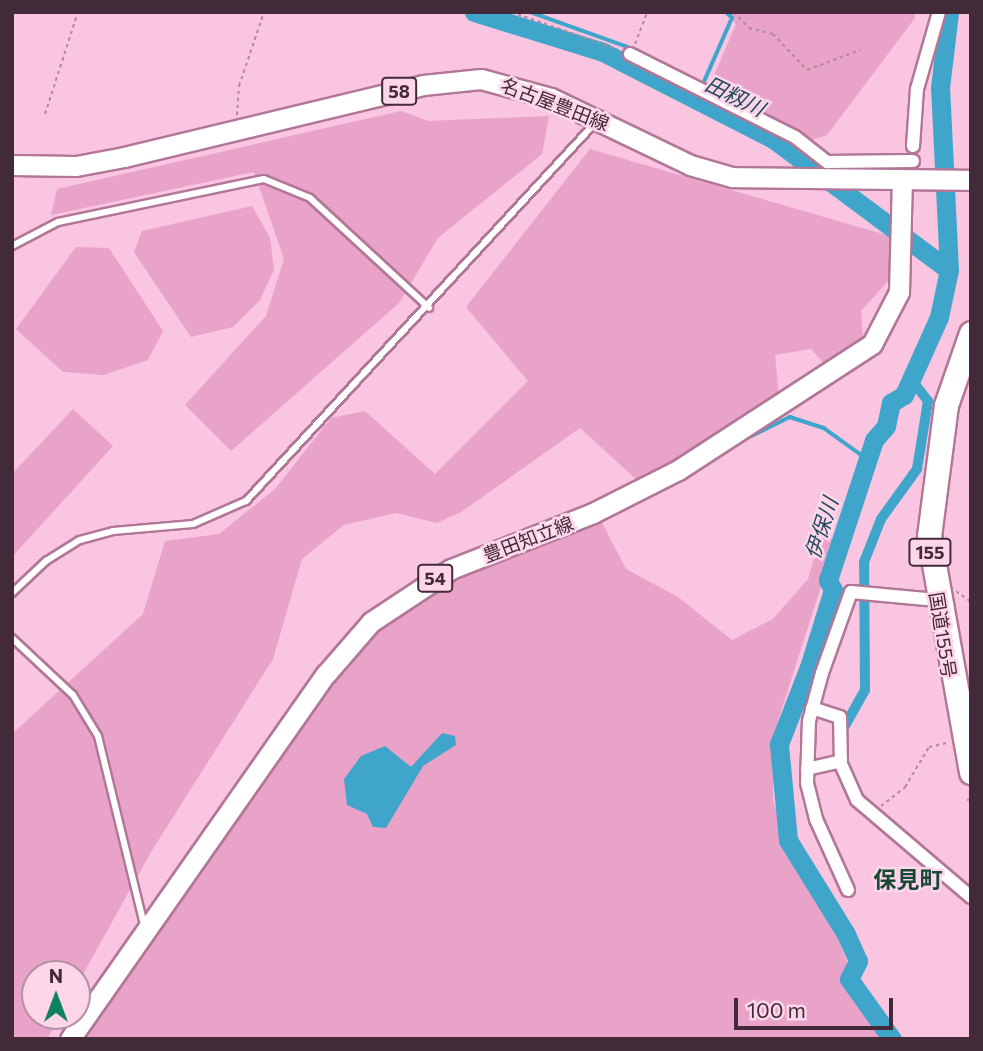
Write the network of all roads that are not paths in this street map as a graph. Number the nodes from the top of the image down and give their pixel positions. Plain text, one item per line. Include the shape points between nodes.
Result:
1 (939, 12) edge
2 (630, 54) road end
3 (599, 119) junction
4 (913, 146) dead end
5 (913, 161) dead end
6 (12, 165) edge
7 (902, 180) junction
8 (971, 180) edge
9 (12, 246) edge
10 (429, 308) junction
11 (971, 333) edge
12 (965, 364) edge
13 (12, 593) edge
14 (937, 600) junction
15 (12, 638) edge
16 (813, 708) junction
17 (841, 761) junction
18 (807, 769) junction
19 (971, 772) edge
20 (848, 890) dead end
21 (971, 897) edge
22 (146, 931) junction
23 (70, 1039) edge

1 - 4 street via 916,89
2 - 5 street via 796,137 827,162
3 - 6 main road, 名古屋豊田線 / 58 via 497,80 461,79 76,166
3 - 7 main road, 名古屋豊田線 / 58 via 690,165 772,181
3 - 10 lane
7 - 8 main road, 名古屋豊田線 / 58
7 - 22 main road, 豊田知立線 / 54 via 899,292 882,331 832,375 678,470 593,513 451,569 371,622 326,674
9 - 10 lane via 58,222 264,179 310,198
10 - 13 lane via 246,501 193,524 113,531 80,541 46,561
11 - 12 highway, 国道155号 / 155
12 - 14 highway, 国道155号 / 155 via 946,405 929,536
14 - 16 street via 851,592
14 - 19 highway, 国道155号 / 155
15 - 22 lane via 73,695 98,736
16 - 17 street via 840,717
16 - 18 street
17 - 18 street
17 - 21 street via 857,800
18 - 20 street via 816,819
22 - 23 main road, 豊田知立線 / 54

